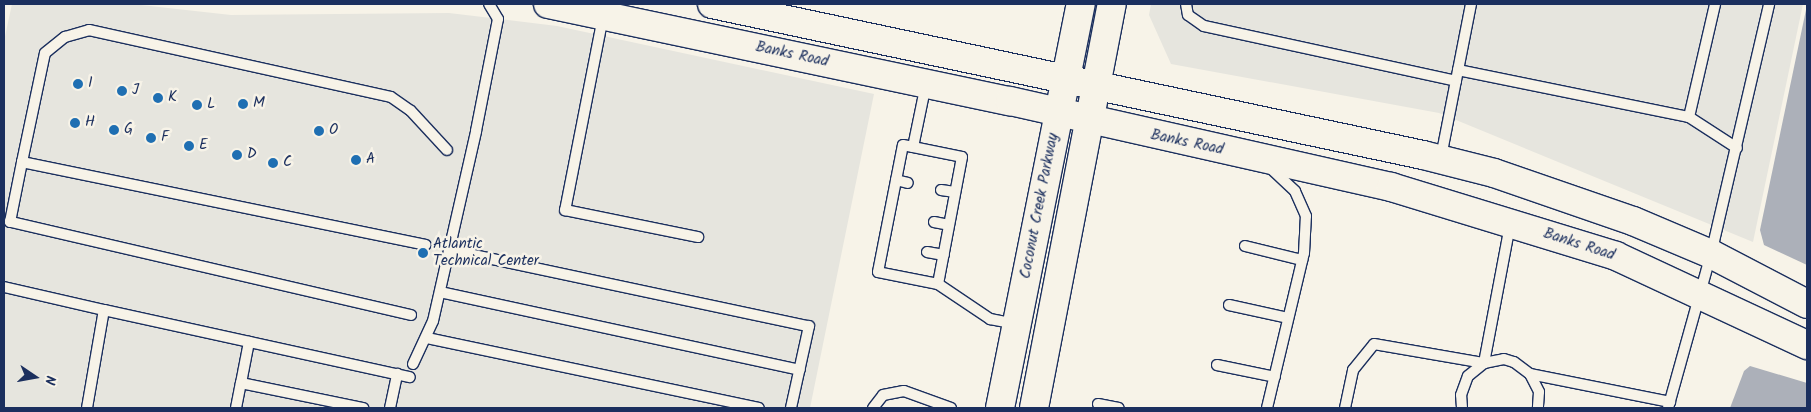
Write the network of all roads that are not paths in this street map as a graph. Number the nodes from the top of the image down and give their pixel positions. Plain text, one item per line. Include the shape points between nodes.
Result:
1 (488, 4) edge
2 (548, 4) edge
3 (712, 4) edge
4 (1080, 4) edge
5 (1112, 4) edge
6 (1186, 4) edge
7 (1471, 4) edge
8 (1715, 4) edge
9 (1769, 4) edge
10 (604, 16) junction
11 (1457, 76) junction
12 (1065, 80) junction
13 (926, 83) junction
14 (1096, 86) junction
15 (1058, 113) junction
16 (1689, 117) junction
17 (1090, 121) junction
18 (913, 147) junction
19 (1737, 148) junction
20 (447, 150) dead end
21 (1261, 159) junction
22 (1440, 160) junction
23 (22, 162) junction
24 (896, 180) junction
25 (908, 183) dead end
26 (941, 190) dead end
27 (955, 192) junction
28 (890, 213) junction
29 (901, 216) dead end
30 (934, 222) dead end
31 (1510, 224) junction
32 (949, 225) junction
33 (698, 237) dead end
34 (884, 243) junction
35 (426, 245) dead end
36 (895, 245) dead end
37 (1245, 246) dead end
38 (450, 250) junction
39 (927, 252) dead end
40 (1711, 254) junction
41 (944, 255) junction
42 (1302, 260) junction
43 (938, 284) junction
44 (4, 287) edge
45 (440, 292) junction
46 (1700, 296) junction
47 (1807, 304) edge
48 (1229, 305) dead end
49 (104, 310) junction
50 (411, 315) dead end
51 (1288, 318) junction
52 (1016, 324) junction
53 (427, 338) junction
54 (250, 342) junction
55 (1807, 345) edge
56 (1484, 363) junction
57 (413, 364) dead end
58 (1217, 365) dead end
59 (800, 370) junction
60 (397, 374) junction
61 (1530, 374) junction
62 (410, 377) dead end
63 (1275, 377) junction
64 (241, 383) junction
65 (1098, 404) dead end
66 (1669, 405) edge
67 (87, 408) edge
68 (236, 408) edge
69 (363, 408) edge
70 (390, 408) edge
71 (759, 408) edge
72 (790, 408) edge
73 (872, 408) edge
74 (951, 408) edge
75 (1000, 408) edge
76 (1034, 408) edge
77 (1119, 408) edge
78 (1267, 408) edge
79 (1345, 408) edge
80 (1462, 408) edge
81 (1538, 408) edge

1 - 38 lane via 498,19
2 - 10 street, Banks Road
3 - 12 street
4 - 12 street, Coconut Creek Parkway
5 - 14 street
6 - 11 lane via 1188,15 1204,26
7 - 11 lane
8 - 16 lane
9 - 19 lane
10 - 13 street, Banks Road
10 - 33 lane via 565,210
11 - 16 lane
11 - 22 lane
12 - 14 street
12 - 15 street, Coconut Creek Parkway
13 - 15 street, Banks Road
13 - 18 lane
14 - 17 street
14 - 22 street
15 - 17 street, Banks Road
15 - 52 street, Coconut Creek Parkway
16 - 19 lane
17 - 21 street, Banks Road
17 - 76 street
18 - 24 lane via 904,145
18 - 27 lane via 962,157
19 - 40 lane
20 - 23 lane via 411,112 391,97 89,30 65,37 45,53
21 - 31 street, Banks Road via 1391,187
21 - 42 lane via 1295,191 1306,216
22 - 40 street via 1563,196
23 - 35 lane
23 - 50 lane via 10,222
24 - 25 lane
24 - 28 lane
26 - 27 lane
27 - 32 lane
28 - 29 lane
28 - 34 lane
30 - 32 lane
31 - 46 street, Banks Road via 1616,256
31 - 56 lane
32 - 41 lane
34 - 36 lane
34 - 43 lane via 878,272
37 - 42 lane
38 - 45 lane
38 - 59 lane via 810,326
39 - 41 lane
40 - 46 lane
40 - 47 street
41 - 43 lane
42 - 51 lane
43 - 52 lane via 990,319
44 - 49 lane
45 - 53 lane
45 - 59 lane
46 - 55 street, Banks Road
46 - 66 lane
48 - 51 lane
49 - 54 lane
49 - 67 lane
51 - 63 lane
52 - 75 street, Coconut Creek Parkway
53 - 57 lane
53 - 71 lane
54 - 60 lane
54 - 64 lane
56 - 61 lane via 1509,360
56 - 79 lane via 1374,344 1353,370
56 - 80 lane via 1475,368 1463,385
58 - 63 lane
59 - 72 lane
60 - 62 lane
60 - 70 lane
61 - 66 lane
61 - 81 lane via 1539,392
63 - 78 lane
64 - 68 lane
64 - 69 lane
65 - 77 lane
73 - 74 lane via 883,395 904,392

